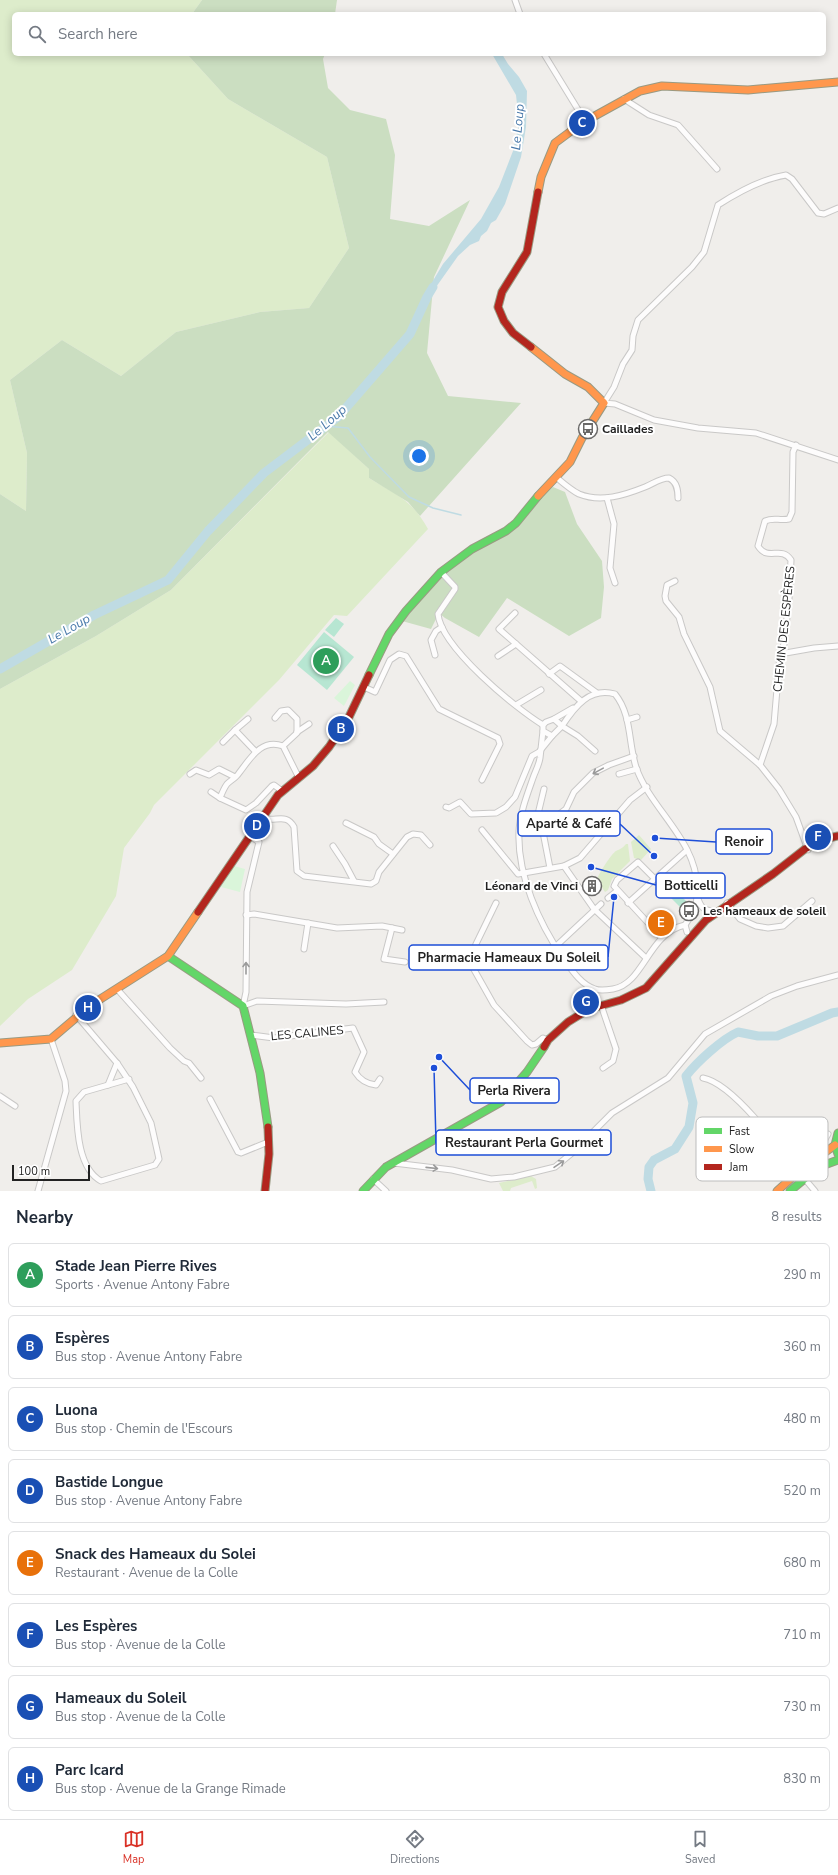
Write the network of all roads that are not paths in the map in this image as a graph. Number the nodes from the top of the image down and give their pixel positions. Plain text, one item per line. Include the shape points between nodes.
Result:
1 (515, 0) edge
2 (519, 12) edge
3 (545, 56) edge
4 (838, 82) edge
5 (624, 99) junction
6 (585, 121) junction
7 (717, 170) dead end
8 (838, 208) edge
9 (601, 400) junction
10 (796, 446) junction
11 (838, 460) edge
12 (556, 477) junction
13 (607, 498) junction
14 (678, 498) dead end
15 (441, 572) junction
16 (675, 581) dead end
17 (616, 583) dead end
18 (514, 613) dead end
19 (442, 627) junction
20 (516, 644) junction
21 (838, 646) edge
22 (780, 654) junction
23 (435, 655) dead end
24 (498, 656) dead end
25 (549, 674) junction
26 (364, 687) junction
27 (541, 690) dead end
28 (597, 692) junction
29 (581, 701) junction
30 (516, 705) junction
31 (574, 708) junction
32 (637, 717) dead end
33 (275, 718) dead end
34 (248, 719) dead end
35 (554, 719) junction
36 (627, 720) junction
37 (309, 724) dead end
38 (543, 724) junction
39 (562, 726) junction
40 (235, 730) junction
41 (543, 731) junction
42 (297, 732) junction
43 (552, 736) junction
44 (223, 742) dead end
45 (283, 746) junction
46 (595, 750) dead end
47 (255, 751) junction
48 (539, 752) junction
49 (634, 756) junction
50 (760, 765) junction
51 (637, 769) junction
52 (190, 774) dead end
53 (619, 774) dead end
54 (235, 777) junction
55 (299, 778) junction
56 (482, 780) dead end
57 (647, 787) junction
58 (544, 790) dead end
59 (282, 791) junction
60 (211, 792) dead end
61 (220, 798) junction
62 (446, 807) dead end
63 (262, 818) junction
64 (346, 823) dead end
65 (542, 827) junction
66 (482, 830) dead end
67 (250, 836) junction
68 (838, 836) edge
69 (430, 844) dead end
70 (333, 846) dead end
71 (808, 849) junction
72 (687, 850) junction
73 (393, 854) junction
74 (564, 866) junction
75 (550, 868) junction
76 (525, 874) junction
77 (654, 878) junction
78 (354, 881) junction
79 (697, 889) dead end
80 (617, 891) junction
81 (608, 898) dead end
82 (812, 901) dead end
83 (496, 903) dead end
84 (628, 903) junction
85 (727, 903) junction
86 (601, 904) dead end
87 (594, 909) junction
88 (712, 910) junction
89 (246, 915) junction
90 (308, 923) junction
91 (685, 925) junction
92 (392, 928) junction
93 (402, 930) dead end
94 (687, 932) junction
95 (662, 938) junction
96 (556, 947) junction
97 (304, 948) dead end
98 (168, 956) junction
99 (646, 958) junction
100 (405, 962) dead end
101 (838, 975) edge
102 (656, 979) junction
103 (117, 988) junction
104 (384, 1002) dead end
105 (601, 1005) junction
106 (243, 1006) junction
107 (76, 1016) junction
108 (251, 1035) junction
109 (52, 1040) junction
110 (548, 1040) junction
111 (0, 1043) edge
112 (117, 1064) junction
113 (603, 1068) dead end
114 (201, 1078) dead end
115 (704, 1078) dead end
116 (129, 1079) junction
117 (380, 1079) dead end
118 (108, 1085) junction
119 (0, 1096) edge
120 (210, 1099) dead end
121 (15, 1106) dead end
122 (753, 1117) edge
123 (838, 1133) edge
124 (268, 1142) junction
125 (835, 1145) junction
126 (828, 1150) edge
127 (838, 1154) edge
128 (838, 1160) edge
129 (394, 1163) junction
130 (828, 1164) edge
131 (373, 1179) junction
132 (788, 1181) edge
133 (801, 1181) edge
134 (807, 1181) edge
135 (38, 1191) edge
136 (265, 1191) edge
137 (363, 1191) edge
138 (386, 1191) edge
139 (777, 1191) edge
140 (790, 1191) edge
141 (815, 1191) edge

1 - 2 street
3 - 6 street
4 - 5 street via 728,91 662,86 640,91
5 - 6 street
5 - 7 street via 649,115 678,125
6 - 9 street via 555,143 549,154 541,177 527,252 502,292 498,307 513,333 565,374 588,387
8 - 9 street via 824,214 818,213 792,179 786,175 738,192 718,205 704,252 638,320 632,350 614,387
9 - 10 street via 654,420 705,429 756,433
9 - 12 street via 570,462
10 - 11 street
10 - 22 street, CHEMIN DES ESPÈRES via 793,452 792,512 789,519 772,518 765,521 758,546 771,554 780,552 791,560 784,644
12 - 13 street via 578,494 596,499
12 - 15 street via 506,531 472,549
13 - 14 street via 631,493 669,478 675,483
13 - 17 street via 614,524 610,568
15 - 19 street via 456,586 438,614 438,622
15 - 26 street via 389,634
16 - 50 street via 667,585 664,596 679,617 684,634 710,688 720,731
18 - 20 street via 499,629
19 - 23 street via 431,640
19 - 30 street via 473,668
20 - 24 street
20 - 25 street
21 - 22 street
22 - 50 street, CHEMIN DES ESPÈRES via 774,724
25 - 28 street via 560,666
25 - 29 street
26 - 55 street via 348,719 329,747
26 - 56 street via 375,692 390,660 400,654 406,656 439,709 498,738 500,744
27 - 30 street
28 - 29 street
28 - 36 street via 616,694 622,702
29 - 31 street
30 - 38 street
31 - 35 street
31 - 39 street
32 - 36 street
33 - 42 street via 281,711 288,710 297,719
34 - 40 street
35 - 38 street
35 - 39 street
36 - 49 street
37 - 42 street
38 - 41 street
39 - 43 street
39 - 46 street
40 - 44 street
40 - 47 street
41 - 43 street
41 - 48 street
42 - 45 street
43 - 48 street
45 - 47 street via 276,743
45 - 55 street
47 - 54 street
48 - 62 street via 532,756 515,797 496,813 471,814 460,802
48 - 76 street via 540,758 522,812 519,831
49 - 51 street
49 -> 65 street via 593,773 574,792 566,809
50 - 71 street via 788,802
51 - 53 street
51 - 57 street
52 - 54 street via 196,770 209,775 219,769
54 - 61 street via 226,785
55 - 59 street
57 - 72 street
57 - 74 street via 630,800 580,858
58 - 65 street via 538,814
59 - 61 street via 272,786 246,810
59 - 63 street
60 - 61 street
63 - 67 street
63 - 78 street via 291,821 294,827 298,871 304,876
64 - 73 street via 374,837
65 - 75 street
66 - 76 street via 516,873
67 - 89 street via 258,842 247,892
67 - 98 street
68 - 71 street
69 - 73 street via 421,835 413,834 407,836
70 - 78 street
71 - 85 street
72 - 77 street
72 - 79 street via 695,872
73 - 78 street via 379,872 376,881 371,884
74 - 75 street
74 - 87 street
75 - 76 street
76 - 96 street via 543,926
77 - 80 street via 636,862 616,882 614,886
77 - 84 street
80 - 81 street
80 - 84 street
82 - 85 street via 782,926 768,928 740,919
83 - 110 street via 476,944 472,966 494,1005 527,1041 532,1045 543,1038
84 - 95 street
85 - 88 street
85 - 102 street via 698,927
86 - 87 street
87 - 96 street
87 - 99 street
88 - 91 street via 701,907 697,895 696,908
88 - 94 street
89 - 90 street via 254,914
106 -> 89 street via 246,992
90 - 92 street via 337,928
90 - 97 street
91 - 94 street
91 - 95 street via 676,927
92 - 93 street
92 - 100 street via 384,960
94 - 102 street
95 - 99 street
96 - 99 street via 574,973 596,990 614,989 626,983 640,969
98 - 103 street
98 - 106 street
129 -> 101 street via 452,1170 491,1179 514,1177 555,1167 612,1114 668,1078 705,1034 771,996
102 - 105 street via 633,996
103 - 107 street
103 - 114 street via 170,1048
104 - 106 street via 346,1004 257,1001
105 - 110 street via 582,1012
105 - 113 street via 616,1049 613,1061
106 - 108 street
107 - 109 street
107 - 112 street
108 - 117 street, LES CALINES via 274,1038 353,1028 364,1052 355,1072 359,1078 370,1084 376,1085
108 - 124 street via 260,1072
109 - 111 street
109 - 135 street via 66,1081 66,1092
110 - 129 street via 501,1102
112 - 116 street
112 - 118 street
115 - 122 street via 713,1081
116 - 118 street
116 - 118 street via 151,1123 160,1159 155,1165 100,1181 93,1177 77,1136 76,1101 84,1092
119 - 121 street
120 - 124 street via 238,1152
123 - 125 street
124 - 136 street
125 - 126 street
125 - 127 street
128 - 130 street
129 - 131 street
131 - 137 street
131 - 138 street
132 - 139 street
133 - 140 street
134 - 141 street

